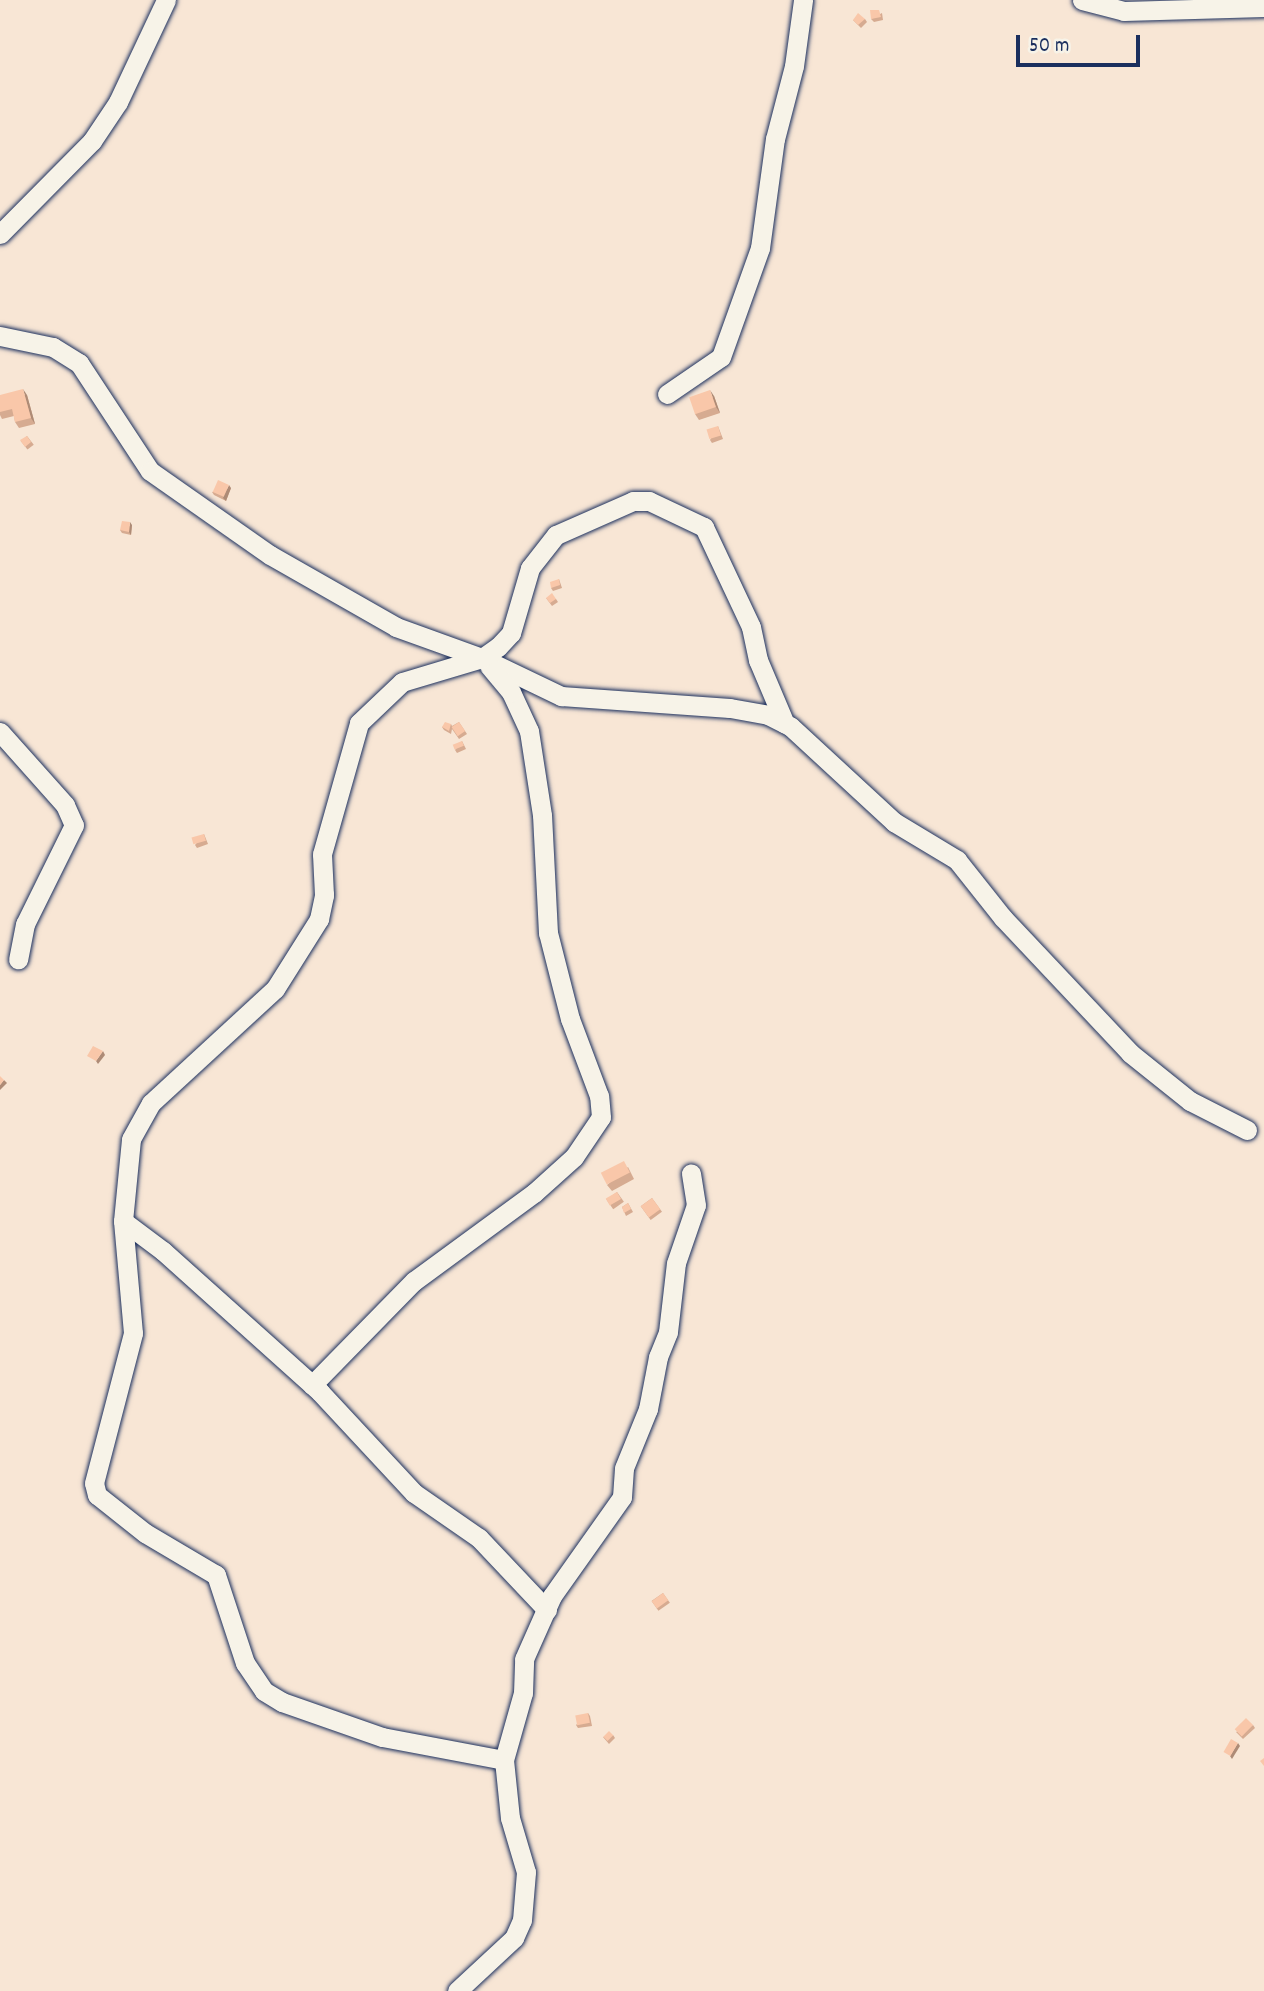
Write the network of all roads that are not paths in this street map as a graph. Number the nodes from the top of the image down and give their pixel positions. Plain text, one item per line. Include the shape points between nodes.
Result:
1 (166, 0) edge
2 (803, 0) edge
3 (1082, 0) edge
4 (1263, 9) edge
5 (0, 234) edge
6 (0, 336) edge
7 (667, 394) dead end
8 (482, 658) junction
9 (785, 724) junction
10 (0, 732) edge
11 (18, 959) dead end
12 (1247, 1130) dead end
13 (691, 1173) dead end
14 (123, 1221) junction
15 (312, 1385) junction
16 (547, 1610) junction
17 (504, 1760) junction
18 (457, 1991) edge

1 - 5 street via 117,102 92,141
2 - 7 street via 794,65 775,139 760,248 749,280 721,357
3 - 4 street via 1124,11
6 - 8 street via 52,347 79,363 150,471 270,555 396,627
8 - 9 street via 561,696 730,708 768,715
8 - 9 street via 511,633 530,568 541,549 567,529 621,503 649,501 695,520 710,535 751,627 758,660
8 - 14 street via 402,682 359,723 322,854 324,895 318,919 275,989 151,1103 131,1139
8 - 15 street via 511,692 530,731 542,815 548,933 570,1019 599,1096 601,1117 574,1157 534,1193 414,1280
9 - 12 street via 894,822 957,860 1003,918 1130,1053 1190,1101
10 - 11 street via 65,805 74,825 25,924
13 - 16 street via 696,1205 676,1263 668,1332 657,1357 648,1409 624,1468 622,1497
14 - 15 street via 163,1251
14 - 17 street via 133,1333 94,1483 102,1503 216,1575 245,1663 264,1690 282,1703 382,1737
15 - 16 street via 400,1480 479,1538
16 - 17 street via 524,1659 523,1693
17 - 18 street via 510,1818 526,1872 522,1920 514,1938

